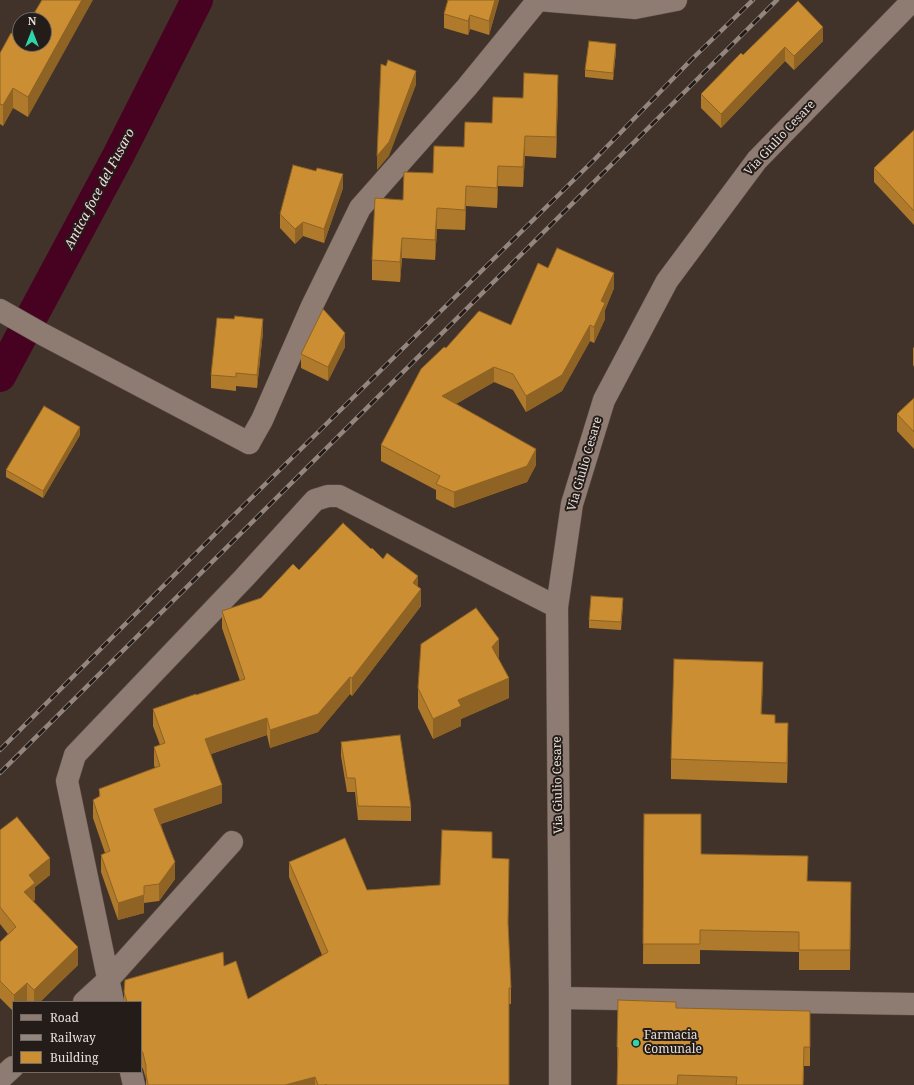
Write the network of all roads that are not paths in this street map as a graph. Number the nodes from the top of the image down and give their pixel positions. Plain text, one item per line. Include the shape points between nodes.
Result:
1 (538, 0) edge
2 (676, 0) edge
3 (913, 0) edge
4 (4, 312) edge
5 (557, 607) junction
6 (232, 842) dead end
7 (108, 980) junction
8 (560, 998) junction
9 (85, 1001) edge
10 (113, 1001) edge
11 (914, 1004) edge
12 (12, 1068) edge
13 (131, 1073) edge
14 (0, 1079) edge
15 (134, 1085) edge
16 (560, 1085) edge

1 - 2 street via 635,8
1 - 4 street via 467,87 360,208 250,443
3 - 5 street, Via Giulio Cesare via 757,160 667,281 604,400 572,504
5 - 7 street via 339,496 315,500 75,755 67,781
5 - 8 street, Via Giulio Cesare
6 - 7 street
7 - 9 street
7 - 10 street
8 - 11 street
8 - 16 street, Via Giulio Cesare
12 - 14 street
13 - 15 street

